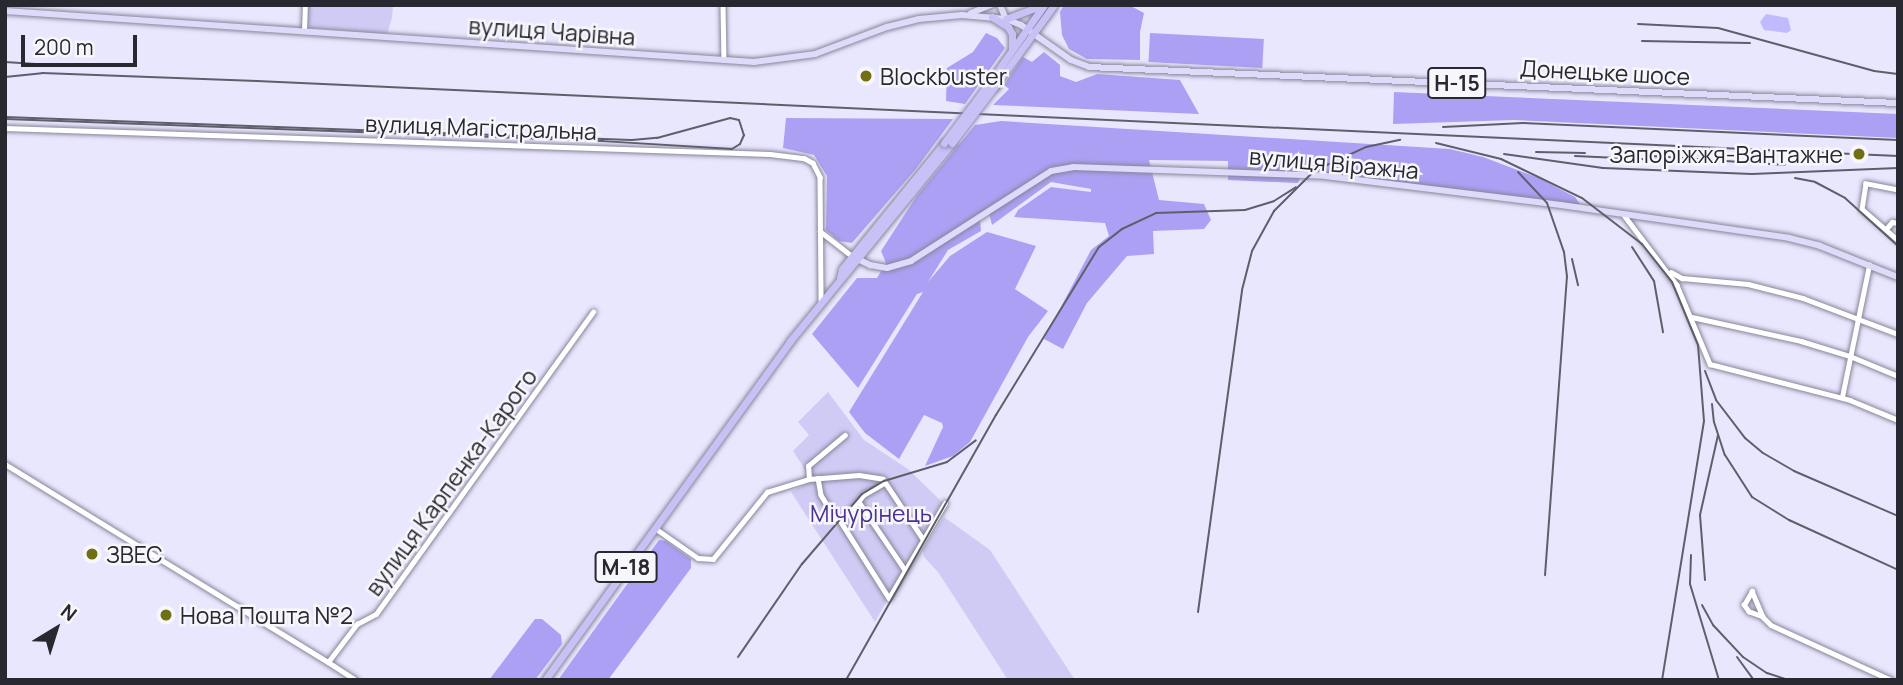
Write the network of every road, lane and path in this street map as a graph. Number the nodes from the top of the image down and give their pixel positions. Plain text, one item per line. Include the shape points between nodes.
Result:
1 (306, 5) edge
2 (723, 5) edge
3 (991, 5) edge
4 (1000, 5) edge
5 (1043, 5) edge
6 (1054, 5) edge
7 (5, 11) edge
8 (962, 15) junction
9 (988, 16) junction
10 (1006, 19) junction
11 (303, 31) junction
12 (1030, 32) junction
13 (1012, 51) junction
14 (724, 60) junction
15 (992, 84) junction
16 (1898, 103) edge
17 (5, 128) edge
18 (1898, 190) edge
19 (1622, 214) junction
20 (1898, 223) edge
21 (1885, 229) junction
22 (819, 230) junction
23 (1898, 240) edge
24 (856, 258) junction
25 (1873, 266) junction
26 (1668, 270) junction
27 (1898, 276) edge
28 (1682, 278) junction
29 (1677, 285) junction
30 (821, 301) junction
31 (593, 312) dead end
32 (1692, 317) junction
33 (1857, 318) junction
34 (1898, 334) edge
35 (1850, 356) junction
36 (1898, 376) edge
37 (1842, 398) junction
38 (1898, 420) edge
39 (845, 435) dead end
40 (5, 464) edge
41 (818, 478) junction
42 (809, 479) junction
43 (885, 483) junction
44 (859, 502) dead end
45 (945, 503) dead end
46 (836, 519) dead end
47 (655, 528) junction
48 (923, 539) junction
49 (905, 570) junction
50 (1763, 617) junction
51 (328, 662) junction
52 (356, 679) edge
53 (545, 680) edge
54 (1891, 680) edge

1 - 11 street
2 - 14 street
3 - 8 main road
3 - 9 street
4 - 10 main road
5 - 10 highway
5 - 12 highway, М-18
6 - 12 highway, М-18
7 - 11 main road, вулиця Чарівна
8 - 9 main road, вулиця Чарівна
8 - 14 main road, вулиця Чарівна via 887,27 815,54 778,61
9 - 10 main road, вулиця Чарівна
9 - 13 highway via 1008,27
10 - 12 main road, Донецьке шосе
11 - 14 main road, вулиця Чарівна
12 - 13 highway, М-18
12 - 15 highway, М-18
12 - 16 main road, Донецьке шосе / Н-15 via 1071,60 1089,66
13 - 15 highway, М-18
15 - 24 highway, М-18, bridge
17 - 22 street, вулиця Магістральна via 790,155 813,163 818,171
18 - 21 street via 1866,184 1863,209
19 - 24 main road, вулиця Віражна via 1325,176 1073,167 1051,171 911,261 887,268
19 - 25 main road, вулиця Віражна via 1789,238
19 - 26 street
20 - 21 street
21 - 23 street
22 - 24 street, вулиця Віражна
22 - 30 street, вулиця Магістральна
24 - 30 highway, М-18
25 - 27 main road, вулиця Віражна
25 - 33 street
26 - 28 street
26 - 29 street
28 - 29 street
28 - 33 street via 1748,284
29 - 32 street
30 - 47 highway, М-18
31 - 51 street, вулиця Карпенка-Карого via 376,614 356,624
32 - 35 street via 1748,327
32 - 37 street via 1712,365
33 - 34 street
33 - 35 street
35 - 36 street
35 - 37 street
37 - 38 street
39 - 42 street via 808,467
40 - 51 street
41 - 42 street
41 - 43 street via 867,475 881,477
41 - 46 street via 821,495
42 - 47 street via 762,496 713,559 698,558
43 - 48 street
43 - 49 street via 864,495 841,523 889,598
44 - 49 street
45 - 48 street
47 - 53 highway, М-18
48 - 49 street
50 - 50 street via 1757,600 1752,591 1744,605
50 - 54 street
51 - 52 street

